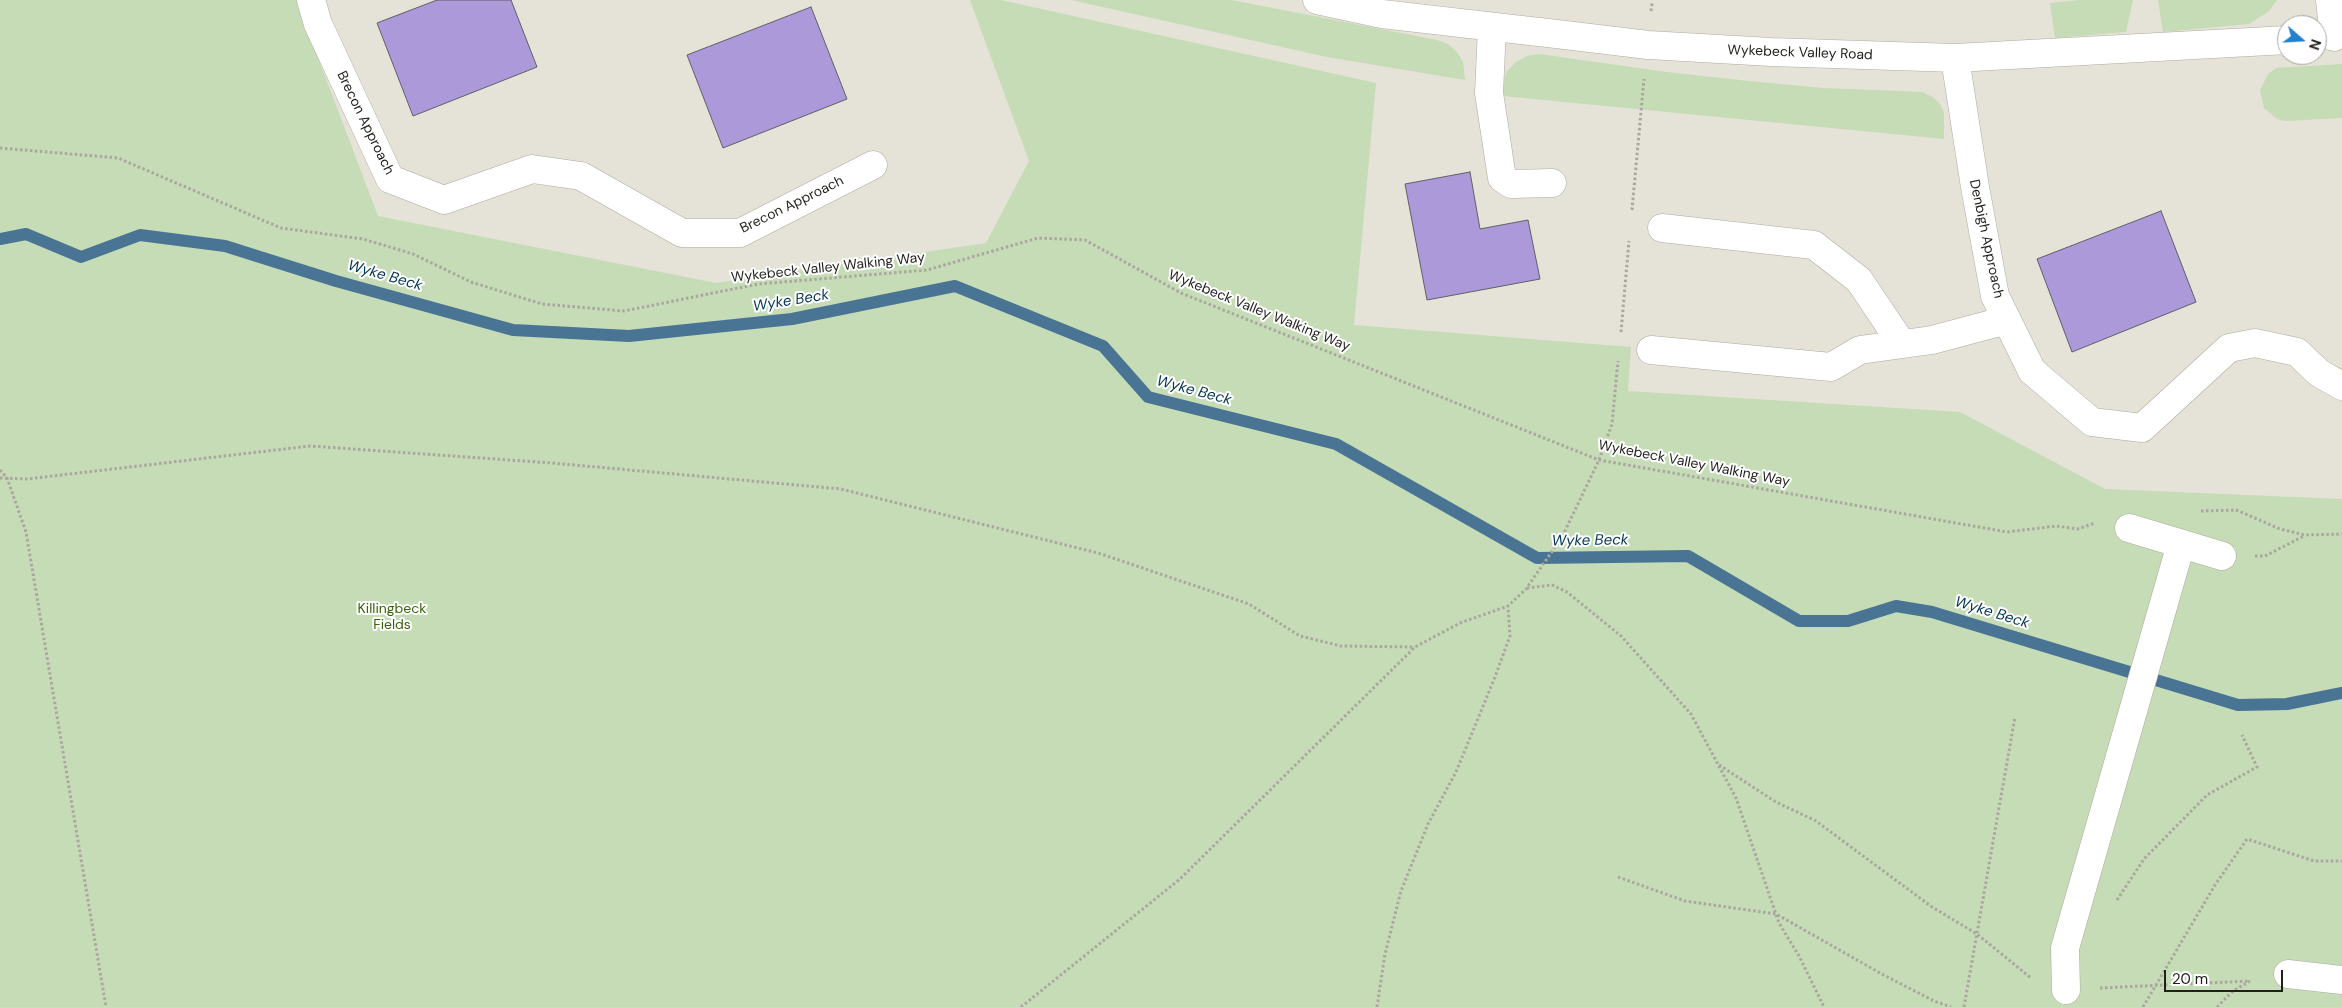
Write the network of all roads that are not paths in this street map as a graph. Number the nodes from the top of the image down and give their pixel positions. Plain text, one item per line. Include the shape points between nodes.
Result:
1 (311, 0) edge
2 (1317, 0) edge
3 (2330, 0) edge
4 (1492, 27) junction
5 (2331, 37) edge
6 (2277, 41) edge
7 (1955, 58) junction
8 (873, 165) dead end
9 (1552, 183) dead end
10 (1662, 228) dead end
11 (2007, 320) junction
12 (1902, 344) junction
13 (1651, 350) dead end
14 (2342, 386) edge
15 (2129, 528) dead end
16 (2181, 544) junction
17 (2222, 556) road end
18 (2288, 974) road end
19 (2342, 980) edge
20 (2066, 990) road end

1 - 8 street, Brecon Approach via 318,24 390,179 444,200 532,169 582,176 682,233 740,233
2 - 4 street, Wykebeck Valley Road via 1382,14
3 - 5 street
4 - 7 street, Wykebeck Valley Road via 1648,45
4 - 9 street via 1489,93 1502,178 1511,184
6 - 7 street, Wykebeck Valley Road
7 - 11 street, Denbigh Approach via 1995,296
10 - 12 street via 1814,245 1859,280
11 - 12 street via 1932,340
11 - 14 street, Denbigh Approach via 2032,371 2092,422 2142,428 2229,348 2256,343 2297,352 2319,373
12 - 13 street via 1860,350 1831,367
15 - 16 street
16 - 17 street
16 - 20 street via 2065,948
18 - 19 street

